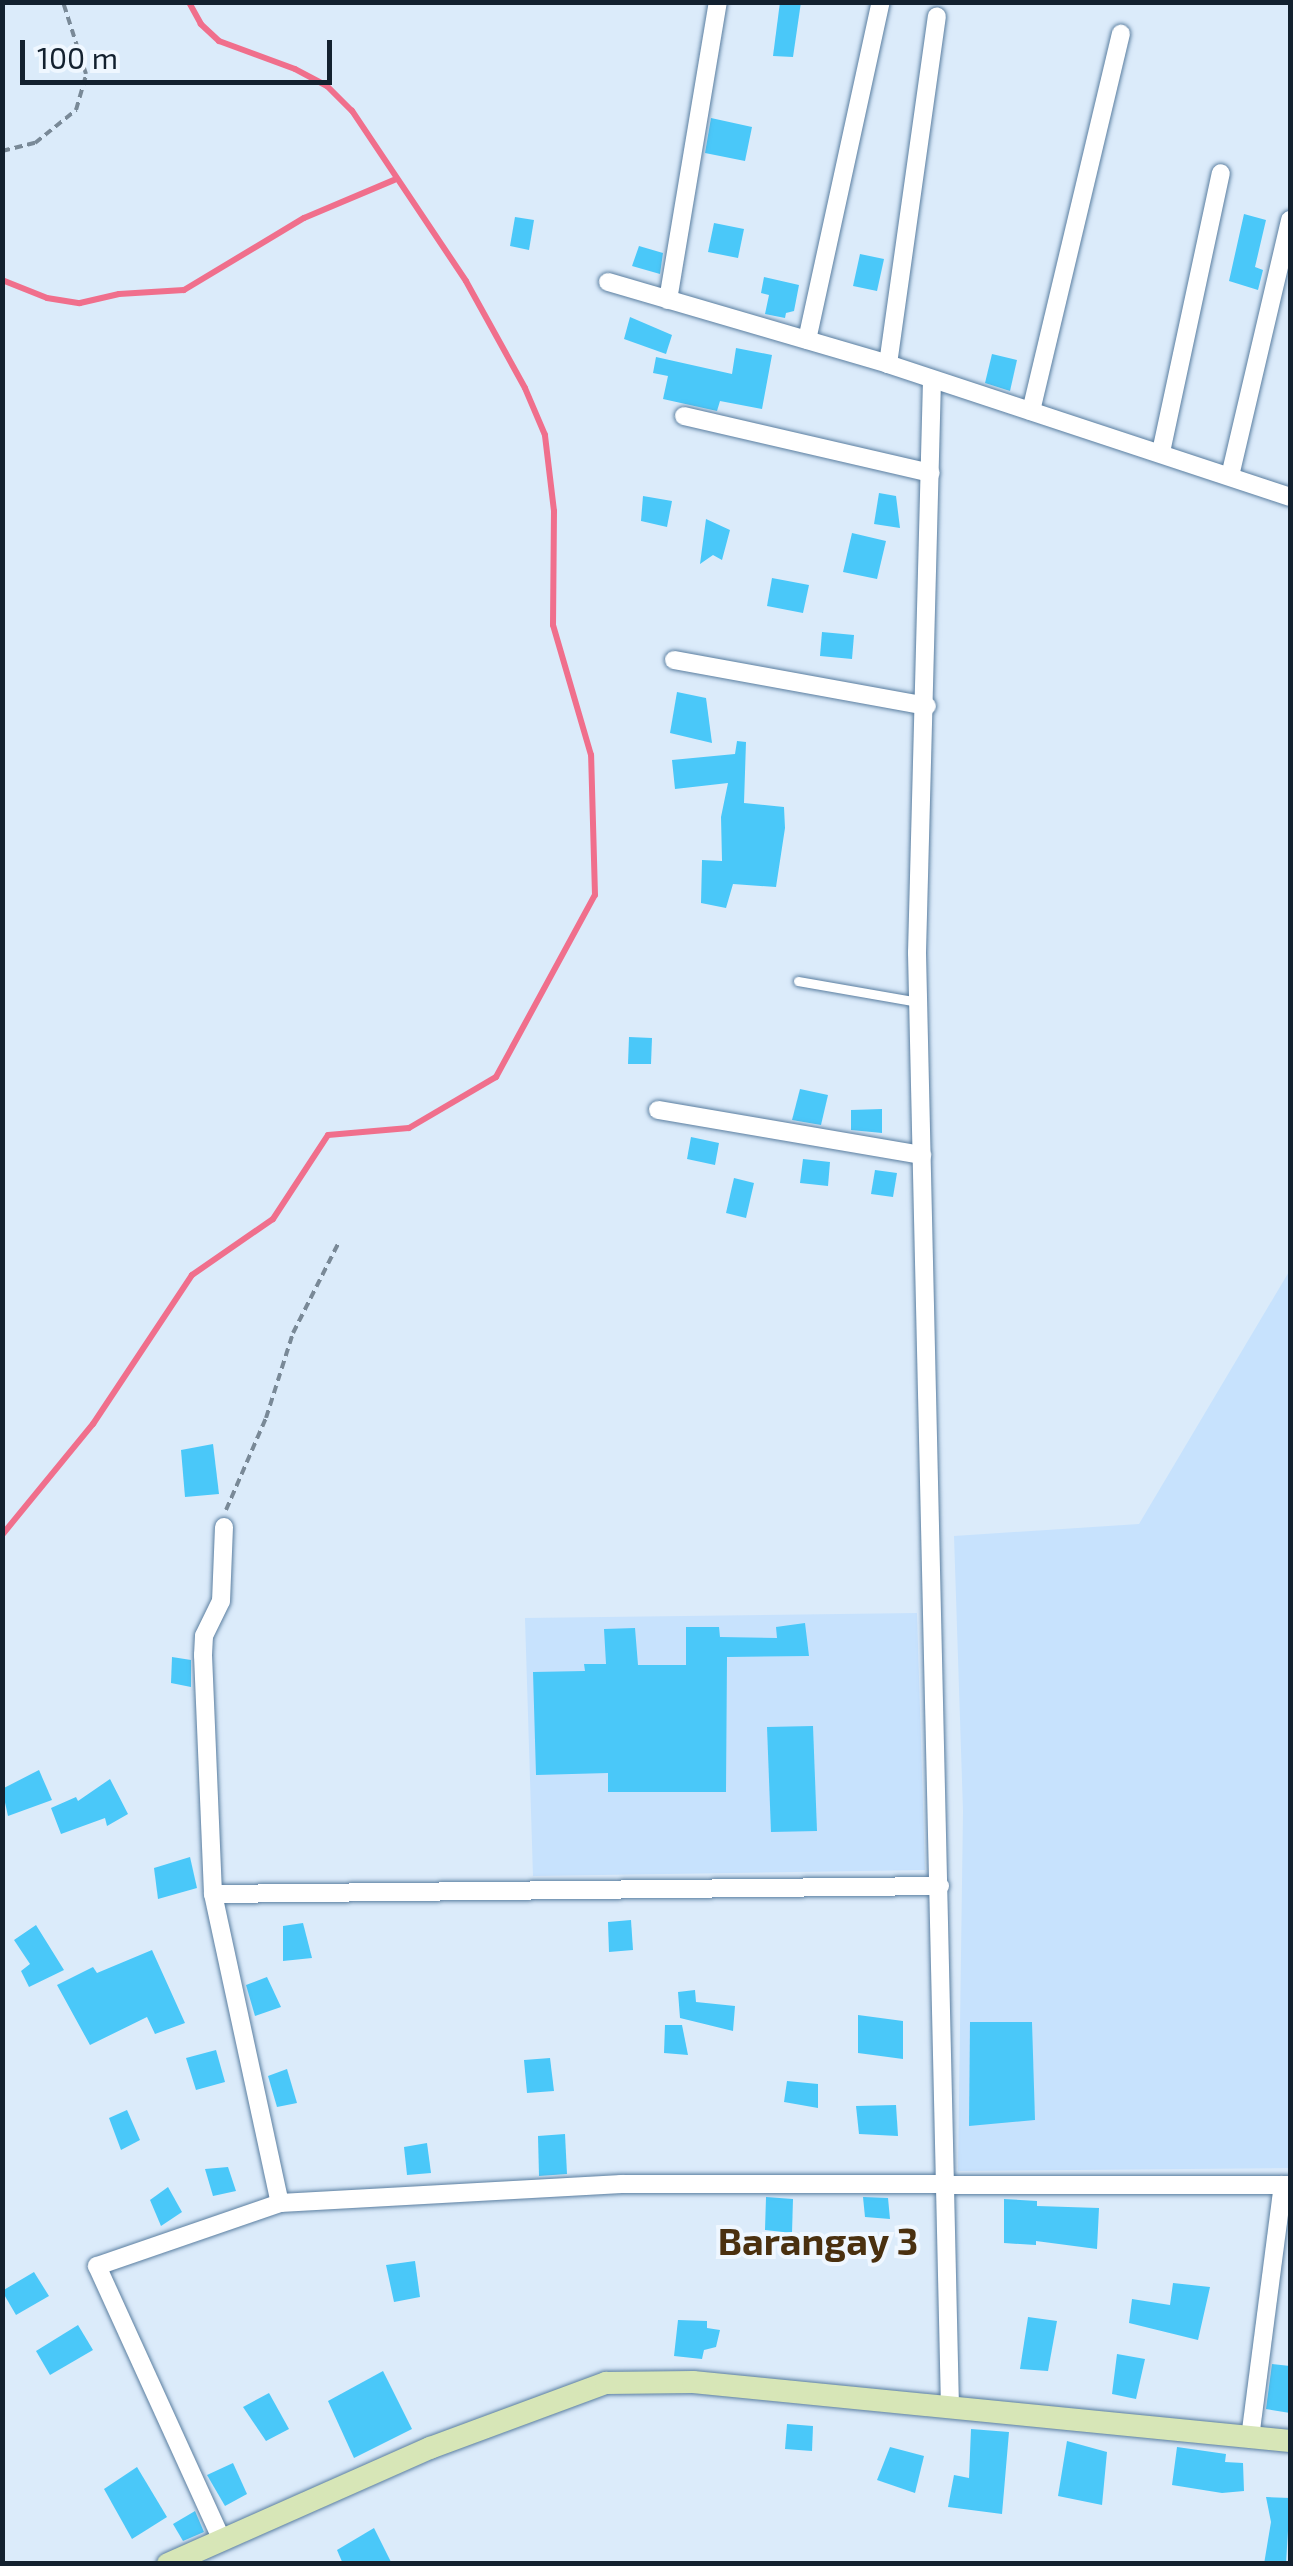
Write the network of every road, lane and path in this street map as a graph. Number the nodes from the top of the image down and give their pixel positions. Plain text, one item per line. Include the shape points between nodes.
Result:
1 (63, 2) edge
2 (718, 2) edge
3 (881, 2) edge
4 (936, 16) dead end
5 (1121, 34) dead end
6 (2, 151) edge
7 (1221, 172) dead end
8 (1290, 220) edge
9 (608, 282) dead end
10 (668, 300) junction
11 (807, 340) junction
12 (888, 364) junction
13 (932, 380) junction
14 (1031, 411) junction
15 (684, 416) dead end
16 (1161, 452) junction
17 (930, 474) junction
18 (1230, 476) junction
19 (1290, 497) edge
20 (674, 660) dead end
21 (926, 706) junction
22 (798, 981) dead end
23 (918, 1002) junction
24 (658, 1110) dead end
25 (922, 1155) junction
26 (338, 1244) dead end
27 (224, 1527) joint
28 (940, 1886) junction
29 (213, 1894) junction
30 (1287, 2185) edge
31 (946, 2188) junction
32 (280, 2204) junction
33 (950, 2408) junction
34 (1250, 2438) junction
35 (1290, 2441) edge
36 (221, 2538) junction
37 (168, 2564) edge

1 - 6 path via 86,74 76,110 35,143
2 - 10 street
3 - 11 street
4 - 12 street
5 - 14 street
7 - 16 street
8 - 18 street
9 - 10 street
10 - 11 street
11 - 12 street
12 - 13 street
13 - 14 street
13 - 17 street
14 - 16 street
15 - 17 street
16 - 18 street
17 - 21 street
18 - 19 street
20 - 21 street
21 - 23 street
22 - 23 lane
23 - 25 street
24 - 25 street
25 - 28 street
26 - 27 path via 293,1333 266,1418 232,1486
27 - 29 street via 222,1601 204,1636 203,1655
28 - 29 street
28 - 31 street
29 - 32 street
30 - 31 street
30 - 34 street
31 - 32 street via 621,2184
31 - 33 street
32 - 36 street via 97,2266
33 - 34 main road
33 - 36 main road via 693,2382 606,2384 466,2434
34 - 35 main road
36 - 37 main road

